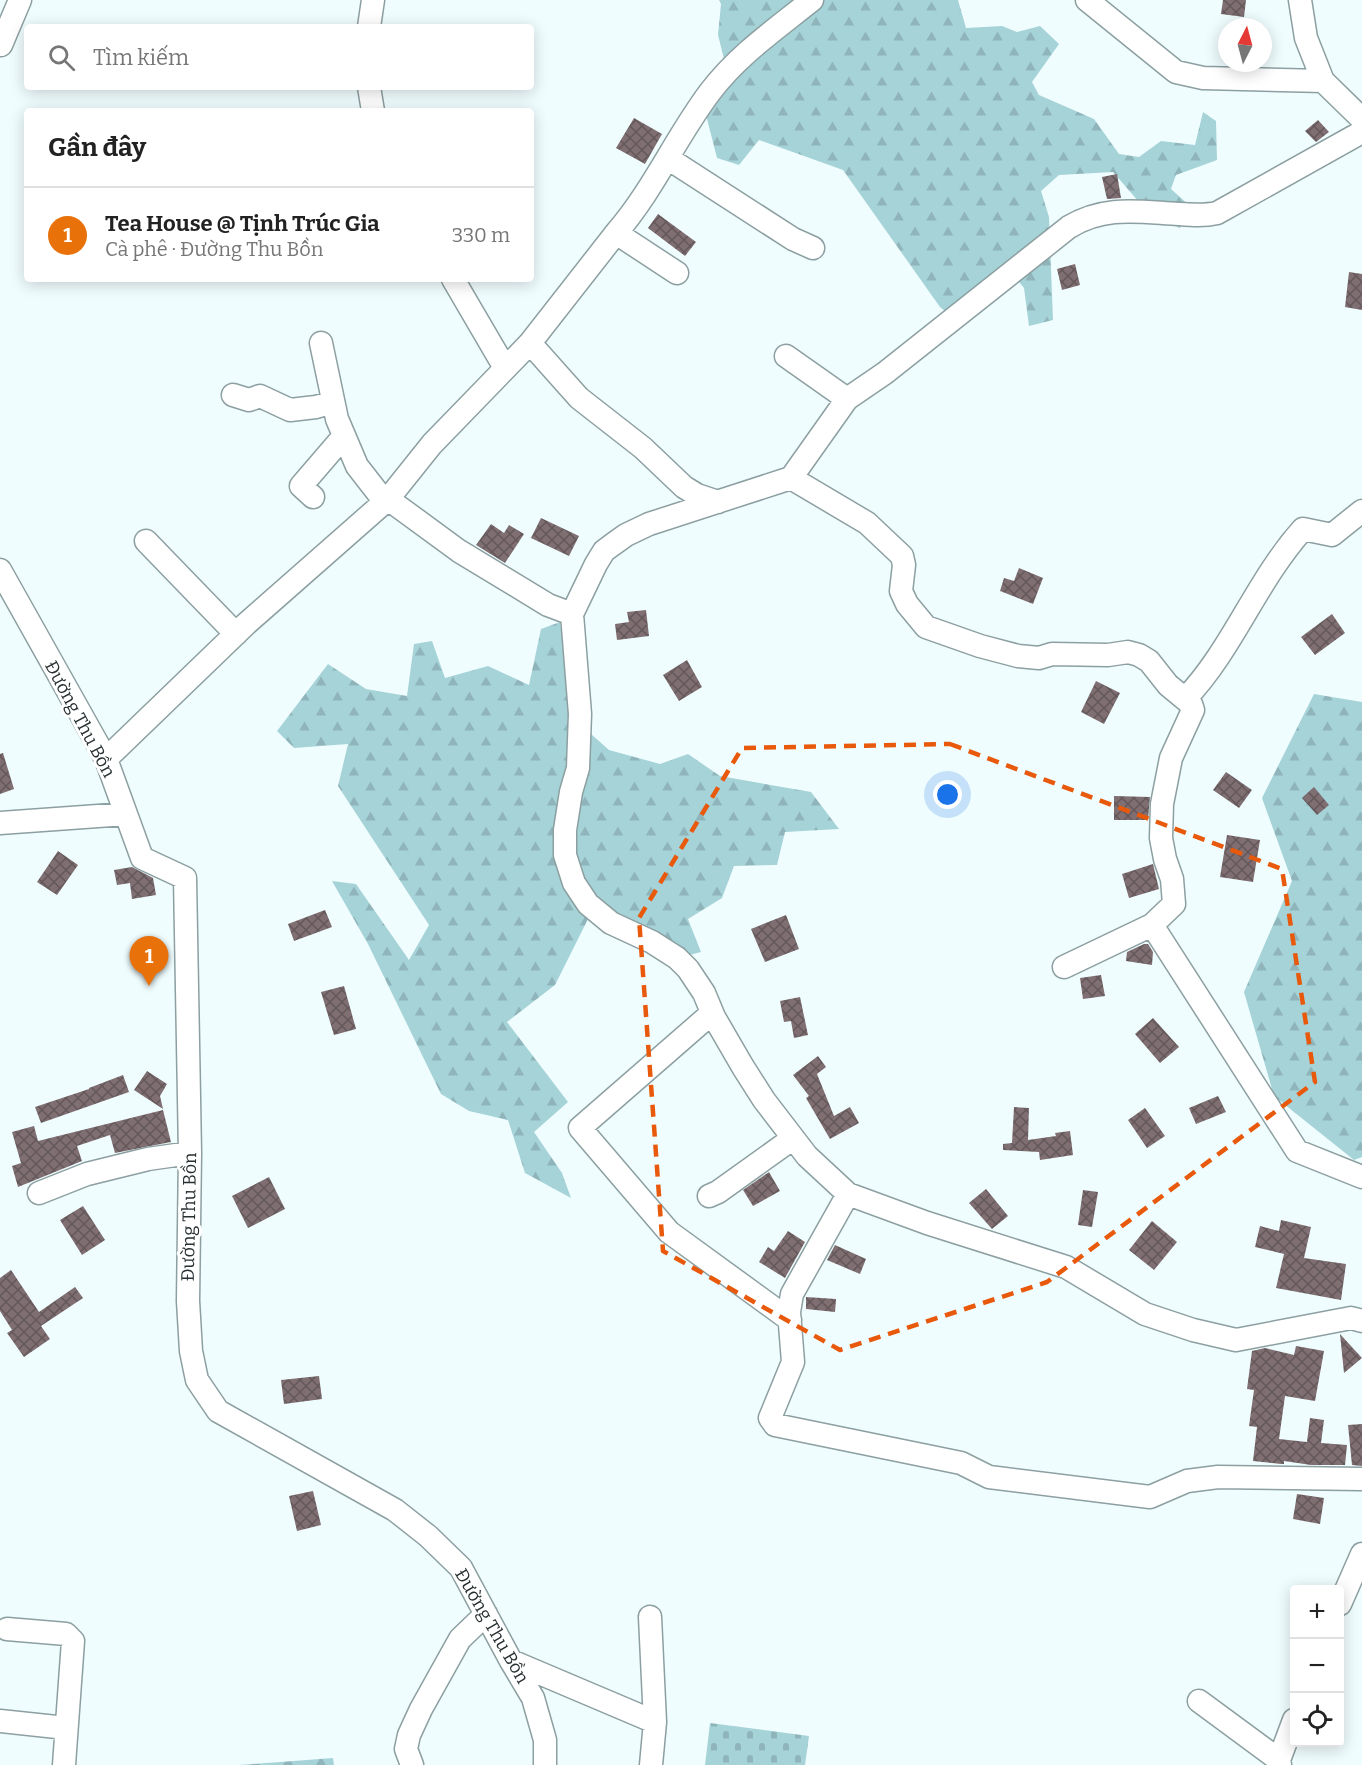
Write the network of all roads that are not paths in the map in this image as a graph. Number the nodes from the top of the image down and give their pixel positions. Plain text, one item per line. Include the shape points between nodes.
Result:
1 (20, 0) edge
2 (373, 0) edge
3 (812, 0) edge
4 (1087, 0) edge
5 (1300, 0) edge
6 (369, 24) edge
7 (1, 45) edge
8 (1323, 81) junction
9 (369, 90) edge
10 (372, 108) edge
11 (1362, 119) edge
12 (1362, 132) edge
13 (669, 159) junction
14 (616, 232) junction
15 (813, 248) dead end
16 (676, 273) dead end
17 (455, 282) edge
18 (321, 343) dead end
19 (530, 343) junction
20 (786, 356) dead end
21 (505, 368) junction
22 (233, 395) dead end
23 (847, 399) junction
24 (333, 402) junction
25 (344, 436) junction
26 (791, 478) junction
27 (313, 497) dead end
28 (387, 500) junction
29 (718, 502) junction
30 (1362, 511) edge
31 (146, 541) dead end
32 (0, 570) edge
33 (572, 614) junction
34 (236, 634) junction
35 (1185, 699) junction
36 (106, 759) junction
37 (126, 814) junction
38 (0, 823) edge
39 (1152, 925) junction
40 (1064, 967) dead end
41 (712, 1013) junction
42 (792, 1139) junction
43 (190, 1154) junction
44 (1362, 1177) edge
45 (39, 1193) dead end
46 (848, 1194) junction
47 (709, 1196) dead end
48 (790, 1320) junction
49 (1362, 1321) edge
50 (1362, 1479) edge
51 (1362, 1554) edge
52 (1349, 1598) edge
53 (486, 1614) junction
54 (650, 1617) dead end
55 (7, 1629) dead end
56 (511, 1661) junction
57 (1199, 1701) dead end
58 (0, 1721) edge
59 (655, 1722) junction
60 (66, 1728) junction
61 (1290, 1731) edge
62 (1279, 1762) edge
63 (64, 1765) edge
64 (412, 1765) edge
65 (545, 1765) edge
66 (651, 1765) edge

1 - 7 street
2 - 6 street
3 - 13 street via 725,74
4 - 8 street via 1176,72 1203,78
5 - 8 street via 1306,38
8 - 11 street
9 - 10 street
12 - 23 street via 1217,213 1201,216 1116,211 1079,220
13 - 14 street
13 - 15 street
14 - 16 street
14 - 19 street
17 - 21 street
18 - 24 street
19 - 21 street
19 - 29 street via 579,398 643,448 684,487
20 - 23 street
21 - 28 street via 432,444
22 - 24 street via 249,400 260,396 290,410
23 - 26 street
24 - 25 street
25 - 27 street via 301,486
25 - 28 street via 357,466
26 - 29 street
26 - 35 street via 859,518 902,556 901,591 926,627 1018,656 1128,652 1139,655
28 - 33 street via 459,551 548,605
28 - 34 street
29 - 33 street via 649,524 612,544 596,564
30 - 35 street via 1332,535 1303,530 1270,572 1203,680
31 - 34 street
32 - 36 street, Đường Thu Bồn
33 - 41 street via 580,714 578,768 565,830 565,855 574,883 588,904 611,924 677,958 704,993
34 - 36 street
35 - 39 street via 1193,710 1170,758 1162,804 1161,838 1174,904
36 - 37 street, Đường Thu Bồn
37 - 38 street
37 - 43 street, Đường Thu Bồn via 142,858 185,878
39 - 40 street
39 - 44 street via 1298,1151
41 - 42 street
41 - 48 street via 580,1128 669,1232
42 - 46 street
42 - 47 street
43 - 45 street via 87,1173
43 - 53 street, Đường Thu Bồn via 188,1301 197,1380 218,1411 395,1510 428,1536 461,1568
46 - 48 street via 792,1294
46 - 49 street via 1066,1267 1145,1314 1193,1330 1236,1340 1352,1318
48 - 50 street via 793,1362 770,1418 775,1425 961,1462 989,1477 1149,1497 1187,1481 1218,1477
51 - 52 street
53 - 56 street, Đường Thu Bồn
53 - 64 street via 460,1639 421,1709 406,1749
54 - 59 street
55 - 60 street via 66,1634 73,1641
56 - 59 street
56 - 65 street, Đường Thu Bồn via 533,1698 545,1740
57 - 62 street
58 - 60 street
59 - 66 street
60 - 63 street
61 - 62 street

